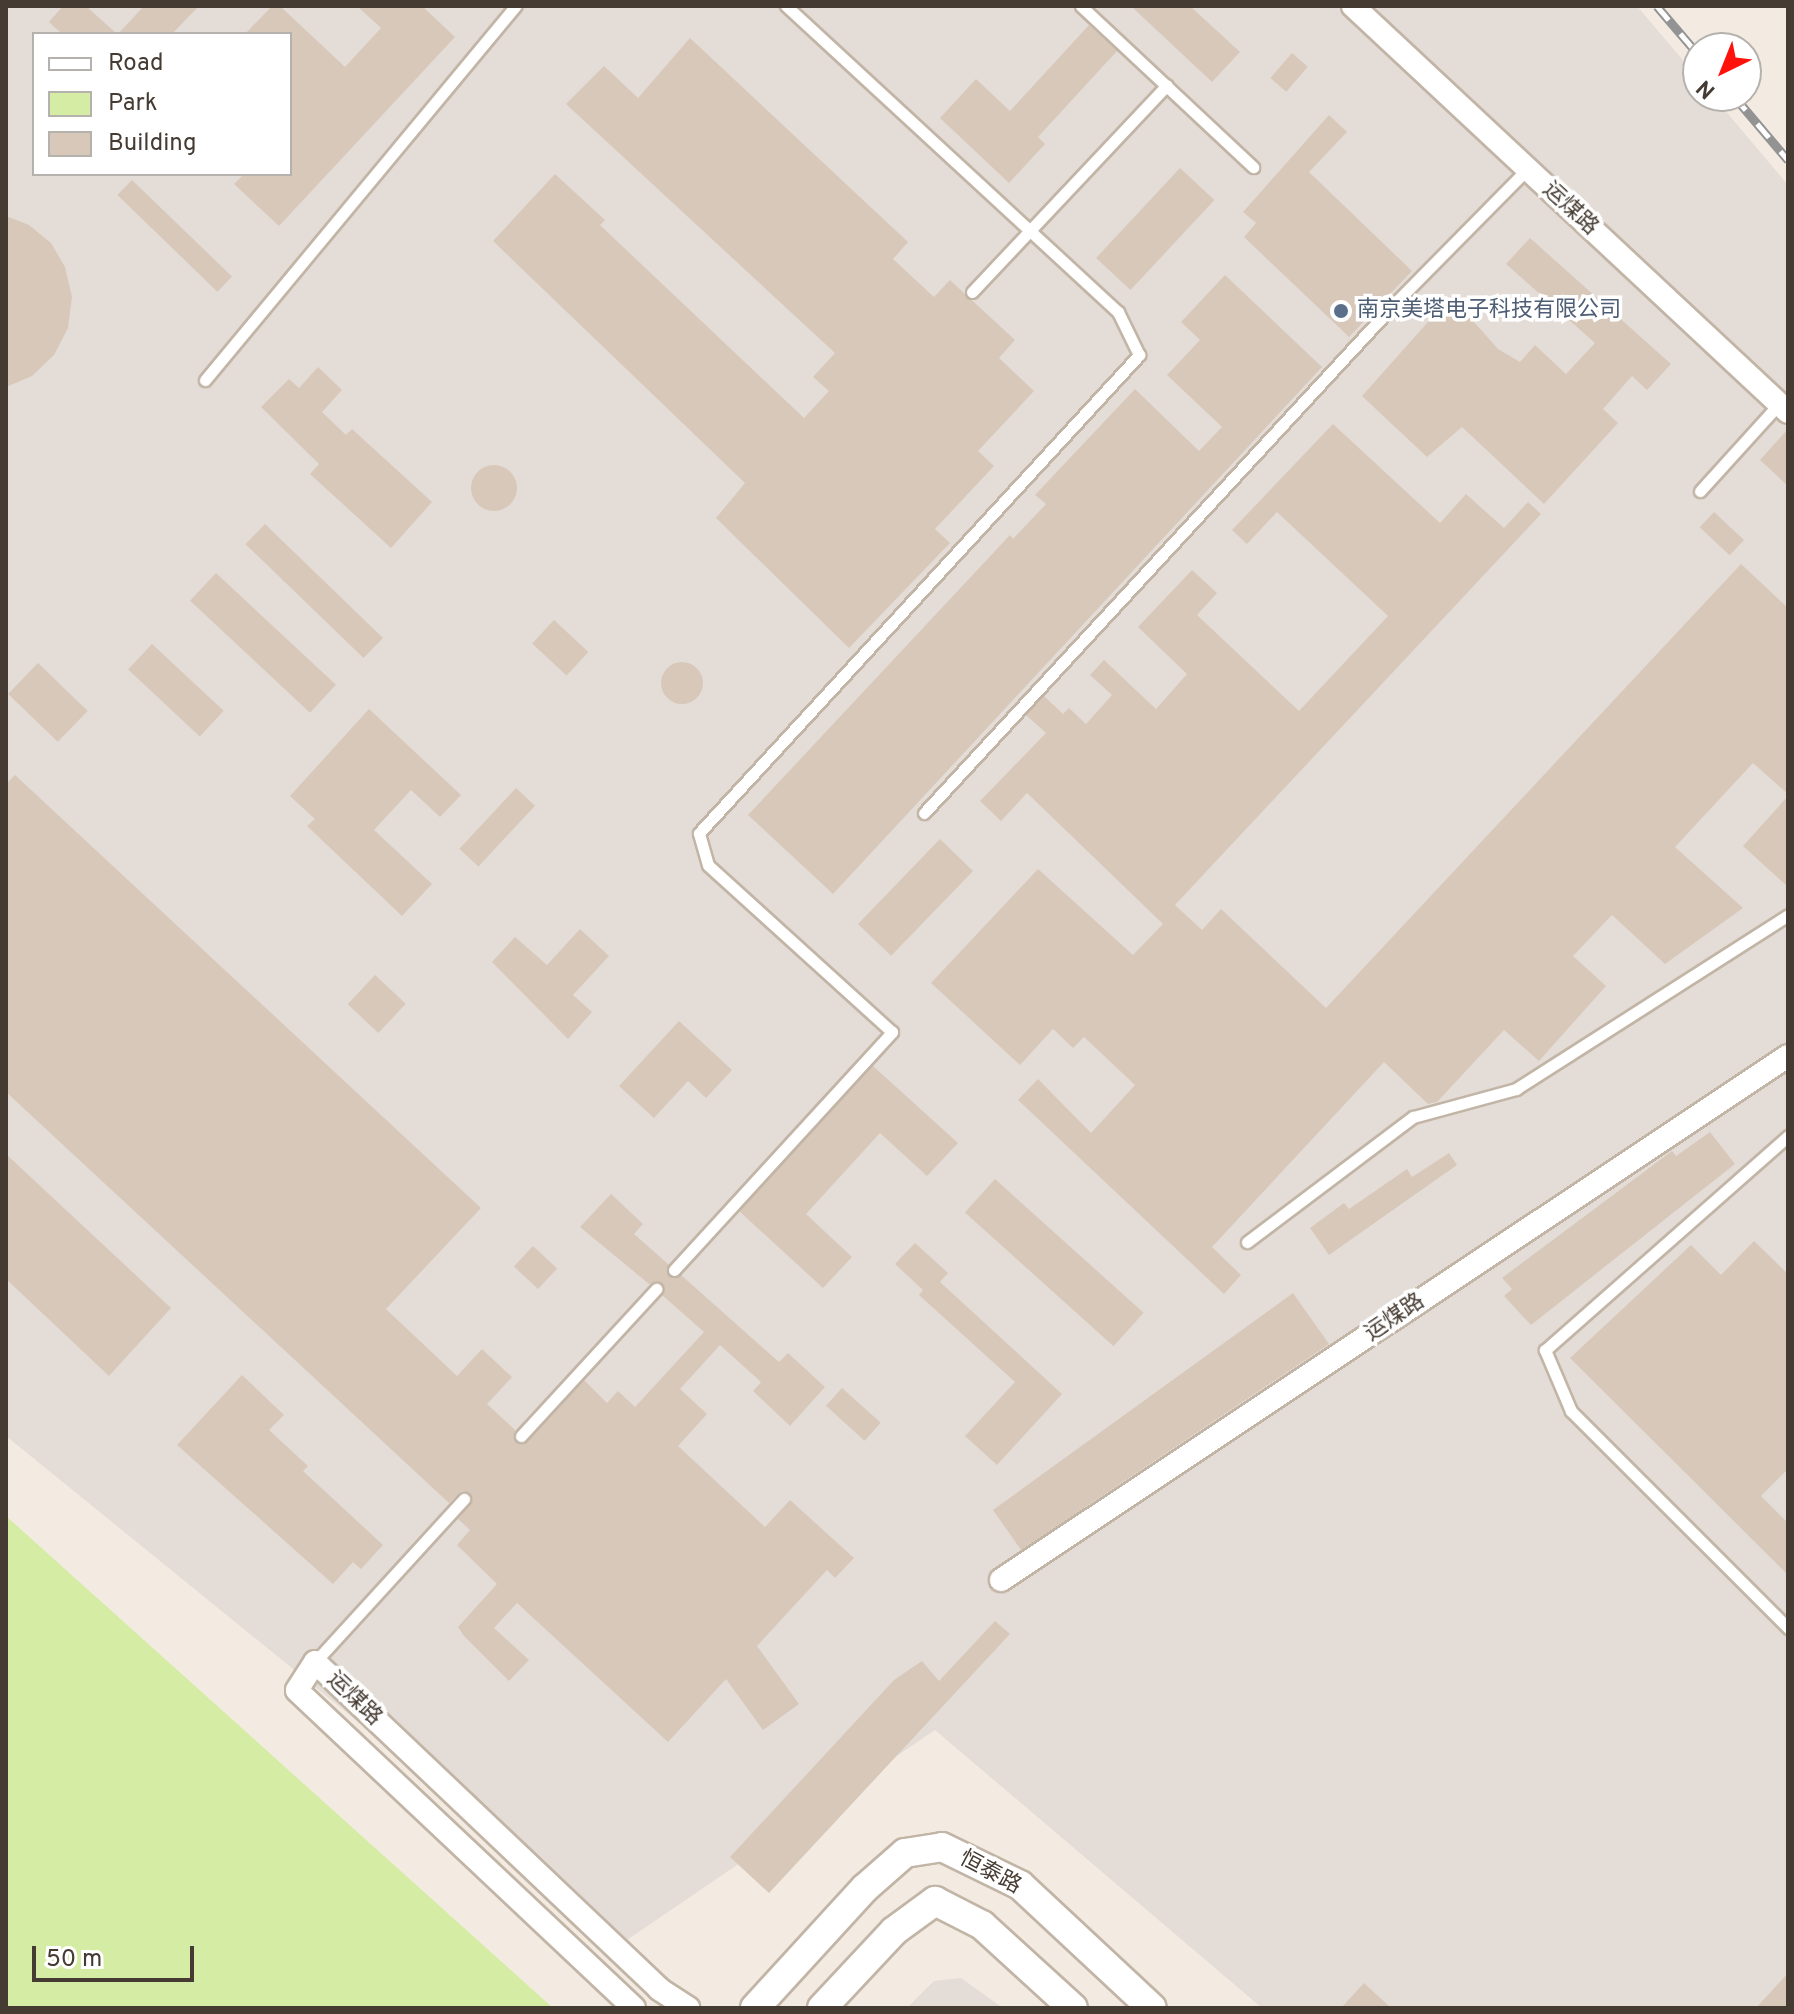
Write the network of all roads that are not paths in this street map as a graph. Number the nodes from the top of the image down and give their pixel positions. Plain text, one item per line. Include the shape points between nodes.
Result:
1 (516, 6) edge
2 (786, 6) edge
3 (1081, 6) edge
4 (1353, 6) edge
5 (1167, 85) junction
6 (1253, 167) dead end
7 (1527, 169) junction
8 (1030, 230) junction
9 (972, 292) dead end
10 (205, 380) dead end
11 (1783, 408) edge
12 (1700, 491) dead end
13 (924, 813) dead end
14 (1788, 915) edge
15 (1788, 1056) edge
16 (1788, 1136) edge
17 (1247, 1242) dead end
18 (674, 1270) dead end
19 (656, 1289) dead end
20 (521, 1436) dead end
21 (464, 1499) dead end
22 (1001, 1580) dead end
23 (1788, 1628) edge
24 (315, 1662) junction
25 (634, 2008) edge
26 (688, 2008) edge
27 (755, 2008) edge
28 (822, 2008) edge
29 (1073, 2008) edge
30 (1152, 2008) edge

1 - 10 lane
2 - 8 lane
3 - 5 lane
4 - 7 street, 运煤路
5 - 6 lane
5 - 8 lane
7 - 11 street, 运煤路
7 - 13 lane via 1397,301
8 - 9 lane
8 - 18 lane via 1118,312 1139,355 699,833 708,865 892,1032
11 - 12 lane
14 - 17 lane via 1516,1089 1413,1117
15 - 22 street, 运煤路
16 - 23 lane via 1545,1350 1571,1411
19 - 20 lane
21 - 24 lane
24 - 25 street, 运煤路 via 297,1690
24 - 26 street, 运煤路 via 659,1989
27 - 30 street, 恒泰路 via 865,1888 905,1853 942,1847 1020,1885
28 - 29 street via 894,1931 935,1901 982,1925

